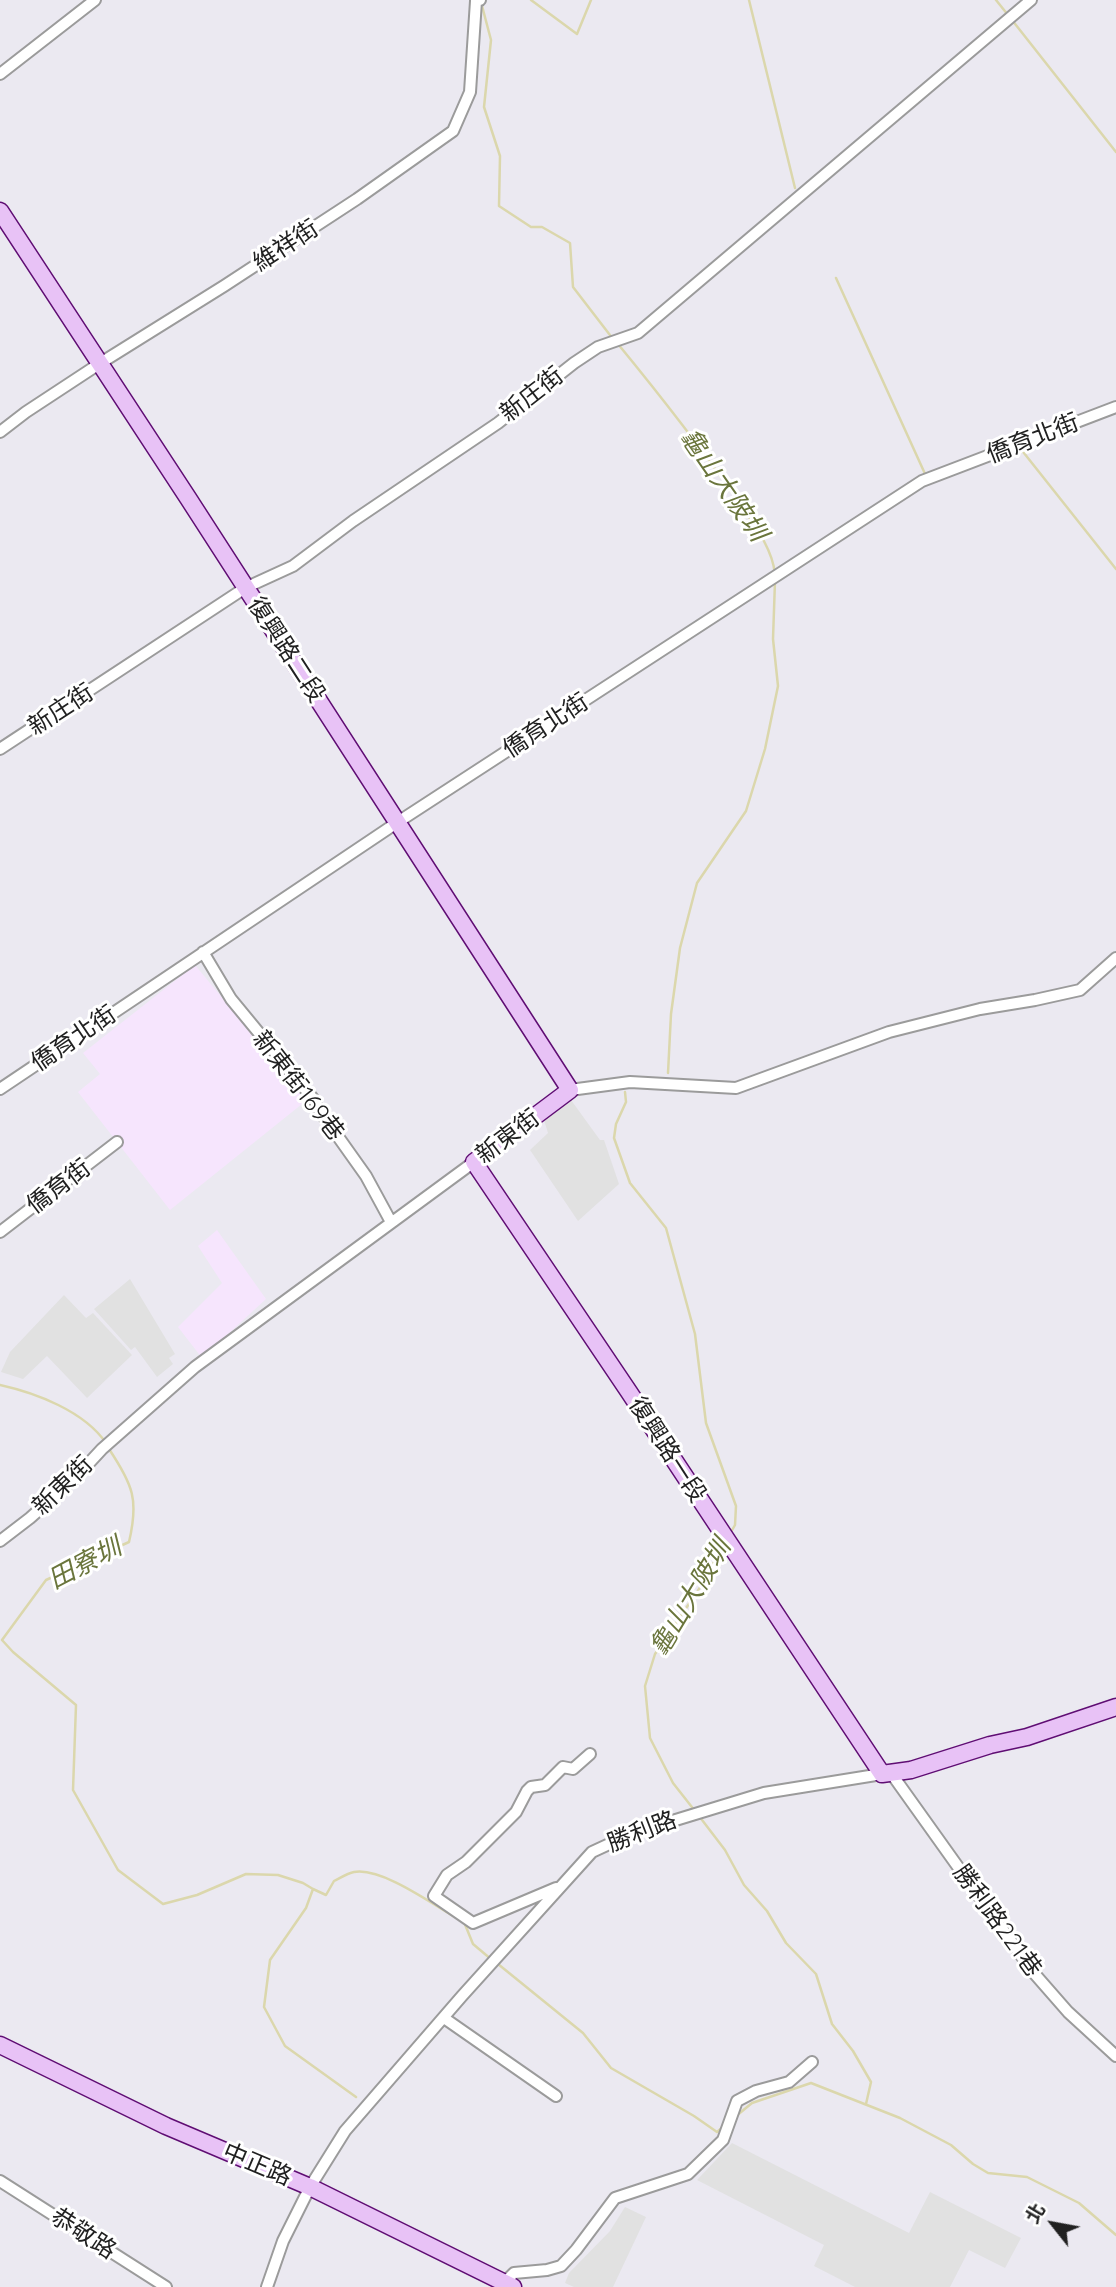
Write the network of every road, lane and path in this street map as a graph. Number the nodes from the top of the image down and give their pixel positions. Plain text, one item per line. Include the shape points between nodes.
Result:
1 (95, 0) edge
2 (480, 0) edge
3 (1031, 0) edge
4 (0, 74) edge
5 (0, 211) edge
6 (99, 364) junction
7 (1116, 407) edge
8 (0, 432) edge
9 (245, 588) junction
10 (0, 749) edge
11 (398, 822) junction
12 (203, 952) junction
13 (1116, 958) edge
14 (0, 1089) edge
15 (570, 1090) junction
16 (117, 1142) dead end
17 (474, 1162) junction
18 (391, 1222) junction
19 (0, 1232) edge
20 (0, 1541) edge
21 (1116, 1707) edge
22 (590, 1754) dead end
23 (887, 1774) junction
24 (560, 1887) junction
25 (444, 2018) junction
26 (0, 2045) edge
27 (1116, 2056) edge
28 (812, 2062) dead end
29 (556, 2096) dead end
30 (0, 2180) edge
31 (310, 2187) junction
32 (509, 2285) edge
33 (166, 2287) edge
34 (267, 2287) edge

1 - 4 street
2 - 6 street, 維祥街 via 476,1 470,92 453,131 304,234
3 - 9 street, 新庄街 via 638,333 598,347 573,363 498,423 293,566
5 - 6 street, 復興路二段
6 - 8 street, 維祥街
6 - 9 street, 復興路二段
7 - 11 street, 僑育北街 via 922,481
9 - 10 street, 新庄街
9 - 11 street, 復興路二段
11 - 12 street, 僑育北街
11 - 15 street, 復興路二段
12 - 14 street, 僑育北街
12 - 18 street, 新東街169巷 via 231,999 315,1101
13 - 15 street, 新東街 via 1080,990 889,1032 736,1088 630,1082
15 - 17 street, 新東街
16 - 19 street, 僑育街
17 - 18 street, 新東街
17 - 23 street, 復興路一段
18 - 20 street, 新東街 via 195,1367
21 - 23 street, 勝利路 via 1027,1737
22 - 24 street via 573,1769 563,1767 545,1785 531,1787 516,1812 447,1875 434,1896 473,1923
23 - 24 street, 勝利路 via 764,1793 633,1833 592,1852
23 - 27 street, 勝利路221巷 via 1034,1972 1068,2012
24 - 25 street, 勝利路
25 - 29 street
25 - 31 street, 勝利路 via 345,2132
26 - 31 street, 中正路 via 166,2126
28 - 32 street via 789,2082 737,2101 723,2140 688,2174 615,2198 561,2266 514,2273
30 - 33 street, 恭敬路
31 - 32 street, 中正路
31 - 34 street, 勝利路

